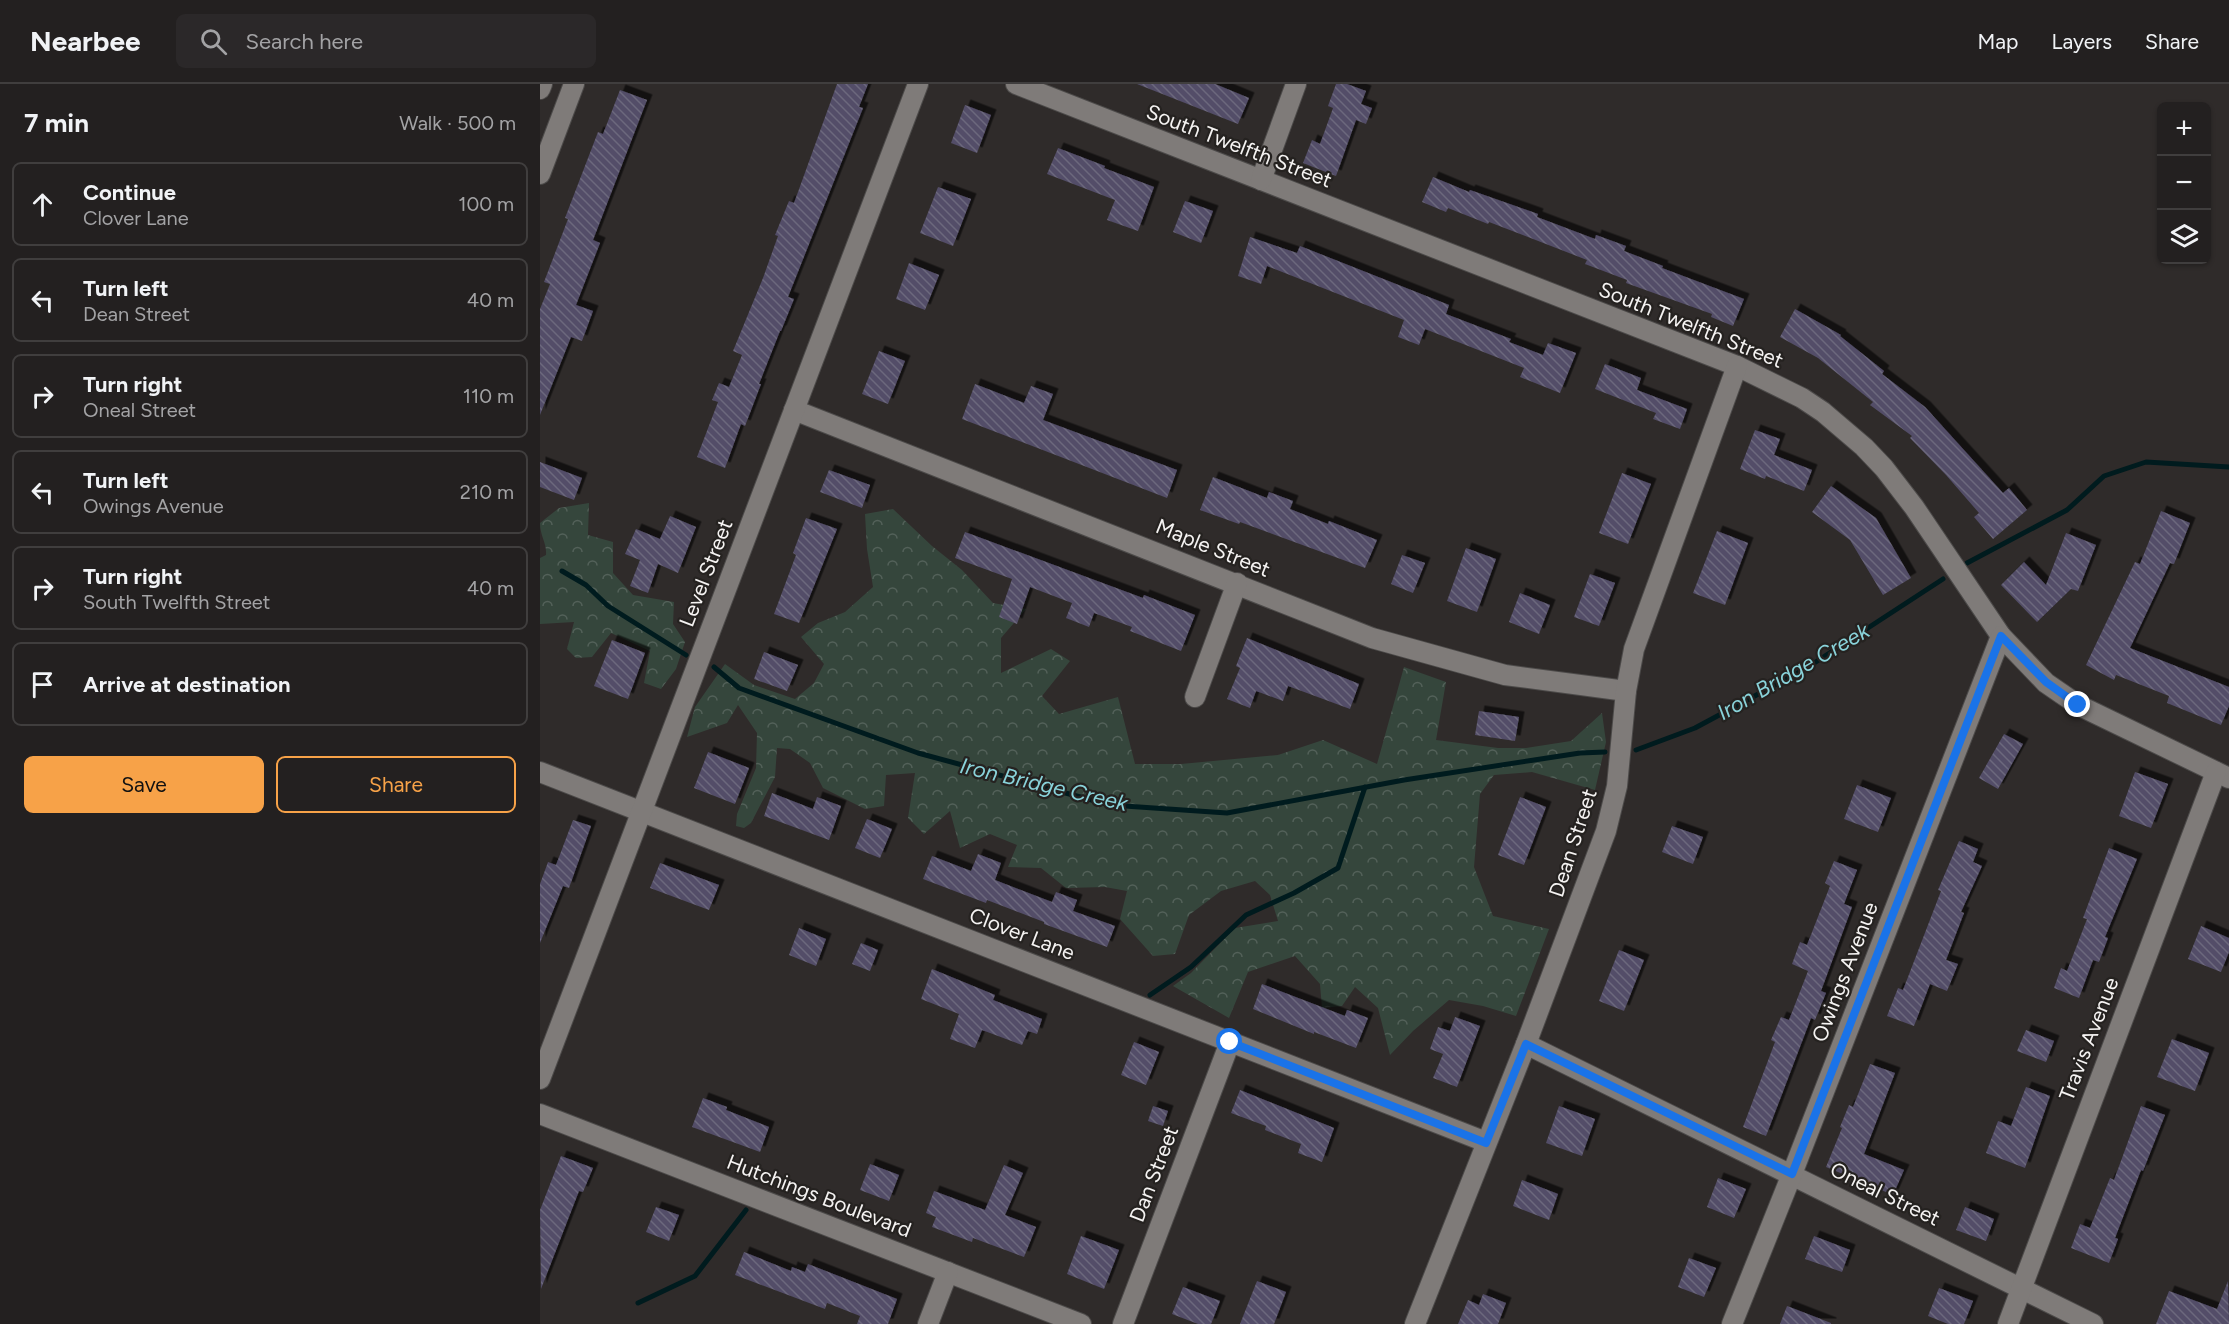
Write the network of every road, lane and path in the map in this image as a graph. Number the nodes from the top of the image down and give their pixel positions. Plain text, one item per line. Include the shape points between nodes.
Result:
1 (542, 84) edge
2 (574, 84) edge
3 (918, 84) edge
4 (1016, 84) edge
5 (1296, 84) edge
6 (540, 89) edge
7 (540, 174) edge
8 (1261, 180) junction
9 (1737, 366) junction
10 (794, 410) junction
11 (1237, 583) junction
12 (2001, 636) junction
13 (1626, 691) junction
14 (1196, 697) dead end
15 (540, 772) edge
16 (2222, 775) edge
17 (642, 810) junction
18 (1230, 1042) junction
19 (1526, 1044) junction
20 (540, 1079) edge
21 (540, 1114) edge
22 (1486, 1143) junction
23 (1792, 1174) junction
24 (948, 1272) junction
25 (2021, 1288) junction
26 (928, 1324) edge
27 (1081, 1324) edge
28 (1124, 1324) edge
29 (1415, 1324) edge
30 (1732, 1324) edge
31 (2008, 1324) edge
32 (2093, 1324) edge

1 - 6 street
2 - 7 street
3 - 10 street, Level Street
4 - 8 street, South Twelfth Street
5 - 8 street
8 - 9 street, South Twelfth Street
9 - 12 street, South Twelfth Street via 1802,398 1864,447 1914,507
9 - 13 street, Dean Street via 1639,633
10 - 11 street, Maple Street
10 - 17 street, Level Street
11 - 13 street, Maple Street via 1372,638 1505,675
11 - 14 street
12 - 16 street, South Twelfth Street via 2046,682 2078,705
12 - 23 street, Owings Avenue
13 - 19 street, Dean Street via 1614,805
15 - 17 street, Clover Lane
16 - 25 street, Travis Avenue
17 - 18 street, Clover Lane
17 - 20 street, Level Street
18 - 22 street, Clover Lane
18 - 28 street, Dan Street
19 - 22 street, Dean Street
19 - 23 street, Oneal Street
21 - 24 street, Hutchings Boulevard
22 - 29 street, Dean Street
23 - 25 street, Oneal Street
23 - 30 street, Owings Avenue
24 - 26 street
24 - 27 street, Hutchings Boulevard
25 - 31 street, Travis Avenue
25 - 32 street, Oneal Street

